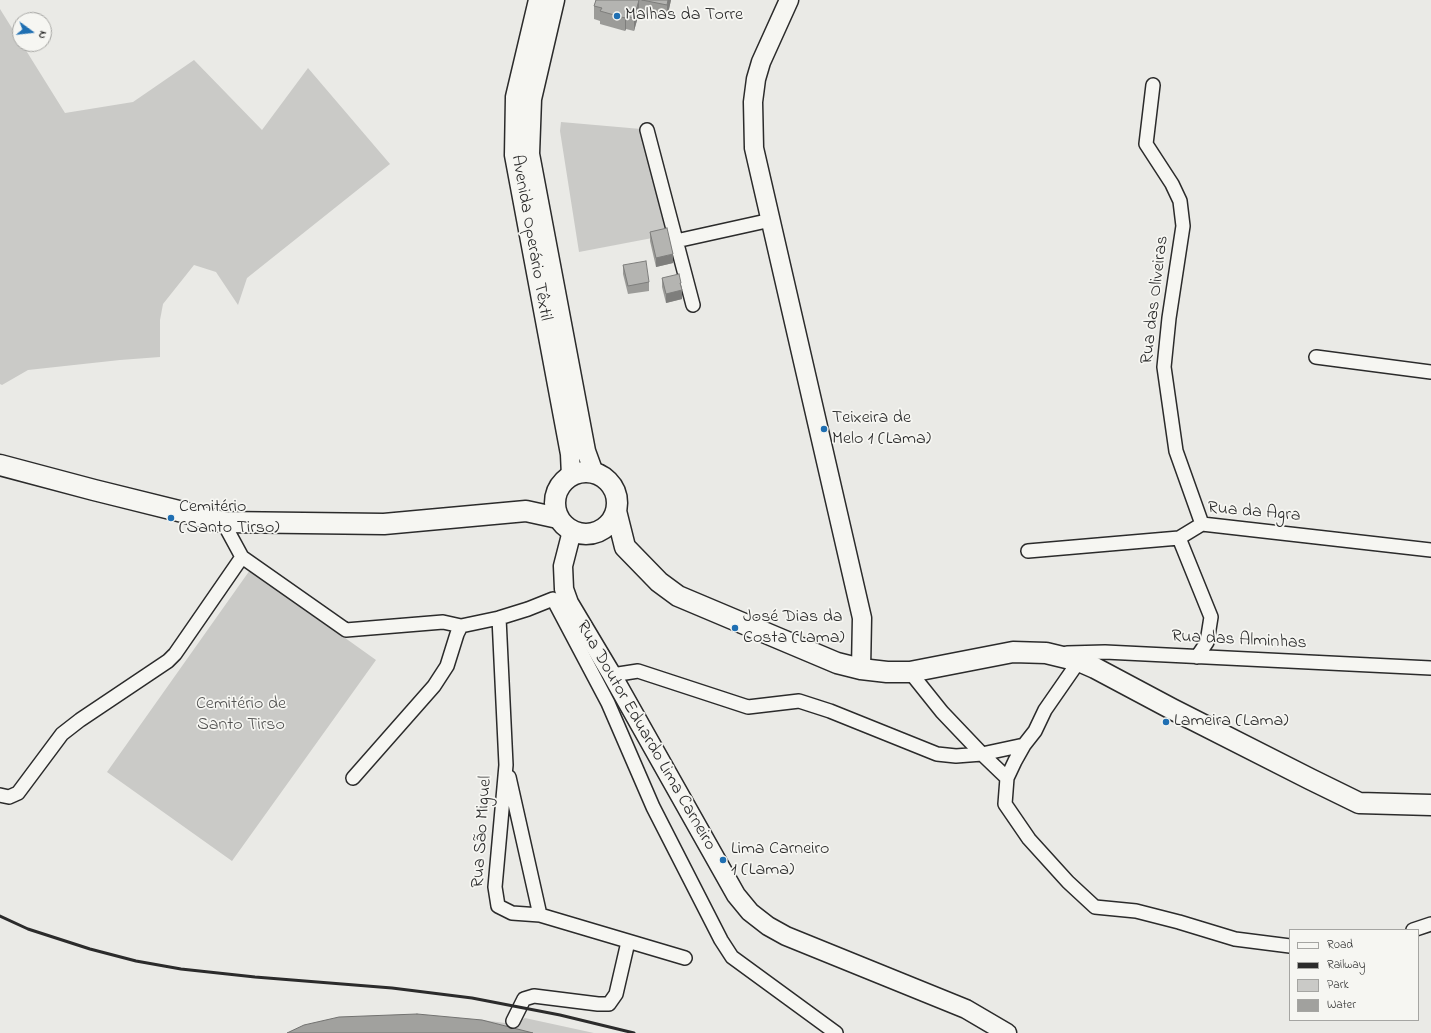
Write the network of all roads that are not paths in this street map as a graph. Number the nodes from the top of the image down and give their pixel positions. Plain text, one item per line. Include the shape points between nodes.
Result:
1 (538, 0) edge
2 (555, 0) edge
3 (789, 0) edge
4 (1154, 85) dead end
5 (647, 130) dead end
6 (771, 220) junction
7 (676, 241) junction
8 (693, 305) dead end
9 (1316, 357) dead end
10 (1431, 372) edge
11 (0, 465) edge
12 (594, 473) junction
13 (570, 476) junction
14 (556, 495) junction
15 (526, 511) junction
16 (616, 511) junction
17 (222, 522) junction
18 (1202, 524) junction
19 (573, 528) junction
20 (1179, 538) junction
21 (625, 547) junction
22 (1028, 550) dead end
23 (1431, 550) edge
24 (242, 557) junction
25 (499, 618) junction
26 (461, 626) junction
27 (1046, 653) junction
28 (1198, 658) junction
29 (1079, 661) junction
30 (1431, 668) edge
31 (861, 669) junction
32 (910, 672) junction
33 (612, 675) junction
34 (1024, 745) junction
35 (982, 754) junction
36 (506, 765) junction
37 (353, 778) dead end
38 (1007, 778) junction
39 (0, 795) edge
40 (1431, 805) edge
41 (540, 915) junction
42 (1431, 924) edge
43 (1417, 929) edge
44 (628, 942) junction
45 (1289, 946) edge
46 (685, 958) dead end
47 (513, 1021) dead end
48 (836, 1033) edge
49 (1007, 1033) edge

1 - 13 street, Avenida Operário Têxtil via 515,97 514,155 570,454
2 - 12 street, Avenida Operário Têxtil via 532,99 530,154 586,451
3 - 6 street via 761,62 753,102 754,148
4 - 18 street, Rua das Oliveiras via 1146,144 1180,202 1183,226 1164,367 1176,451
5 - 7 street
6 - 7 street
6 - 31 street via 862,618
7 - 8 street
9 - 10 street
11 - 17 main road
12 - 13 main road via 582,472
12 - 16 main road via 603,477 615,492
13 - 14 main road via 559,487
14 - 15 main road
14 - 19 main road via 556,511
15 - 17 main road via 384,524
15 - 19 main road
16 - 19 main road via 606,527 598,532
16 - 21 main road
17 - 24 street
18 - 20 street, Rua da Agra
18 - 23 street, Rua da Agra
19 - 21 main road
19 - 33 street, Rua Doutor Eduardo Lima Carneiro via 563,566 564,589 569,603
20 - 22 street, Rua da Agra
20 - 28 street via 1211,617 1207,642
21 - 31 main road via 659,582 678,596 837,663
24 - 26 street via 346,630 442,622
24 - 39 street via 168,661 62,734 18,793 9,797
25 - 26 street
25 - 36 street, Rua São Miguel
25 - 48 street via 553,599 608,703 653,807 732,957
26 - 37 street via 447,666 434,686
27 - 28 street, Rua das Alminhas via 1105,652
27 - 29 main road
27 - 32 main road via 1013,652
28 - 30 street, Rua das Alminhas
29 - 34 street
29 - 40 main road via 1359,803
31 - 32 main road
32 - 35 street via 942,712
33 - 35 street via 638,671 748,707 799,702 830,711 937,754
33 - 49 street, Rua Doutor Eduardo Lima Carneiro via 736,895 750,912 786,936 966,1009
34 - 35 street
34 - 38 street
35 - 38 street
36 - 41 street, Rua São Miguel
36 - 41 street, Rua São Miguel via 496,898 498,906 512,913
38 - 45 street via 1005,804 1028,839 1068,882 1095,906 1136,911 1235,939
41 - 44 street, Rua São Miguel
42 - 43 street
44 - 46 street, Rua São Miguel
44 - 47 street via 616,994 609,1004 534,996 524,999

